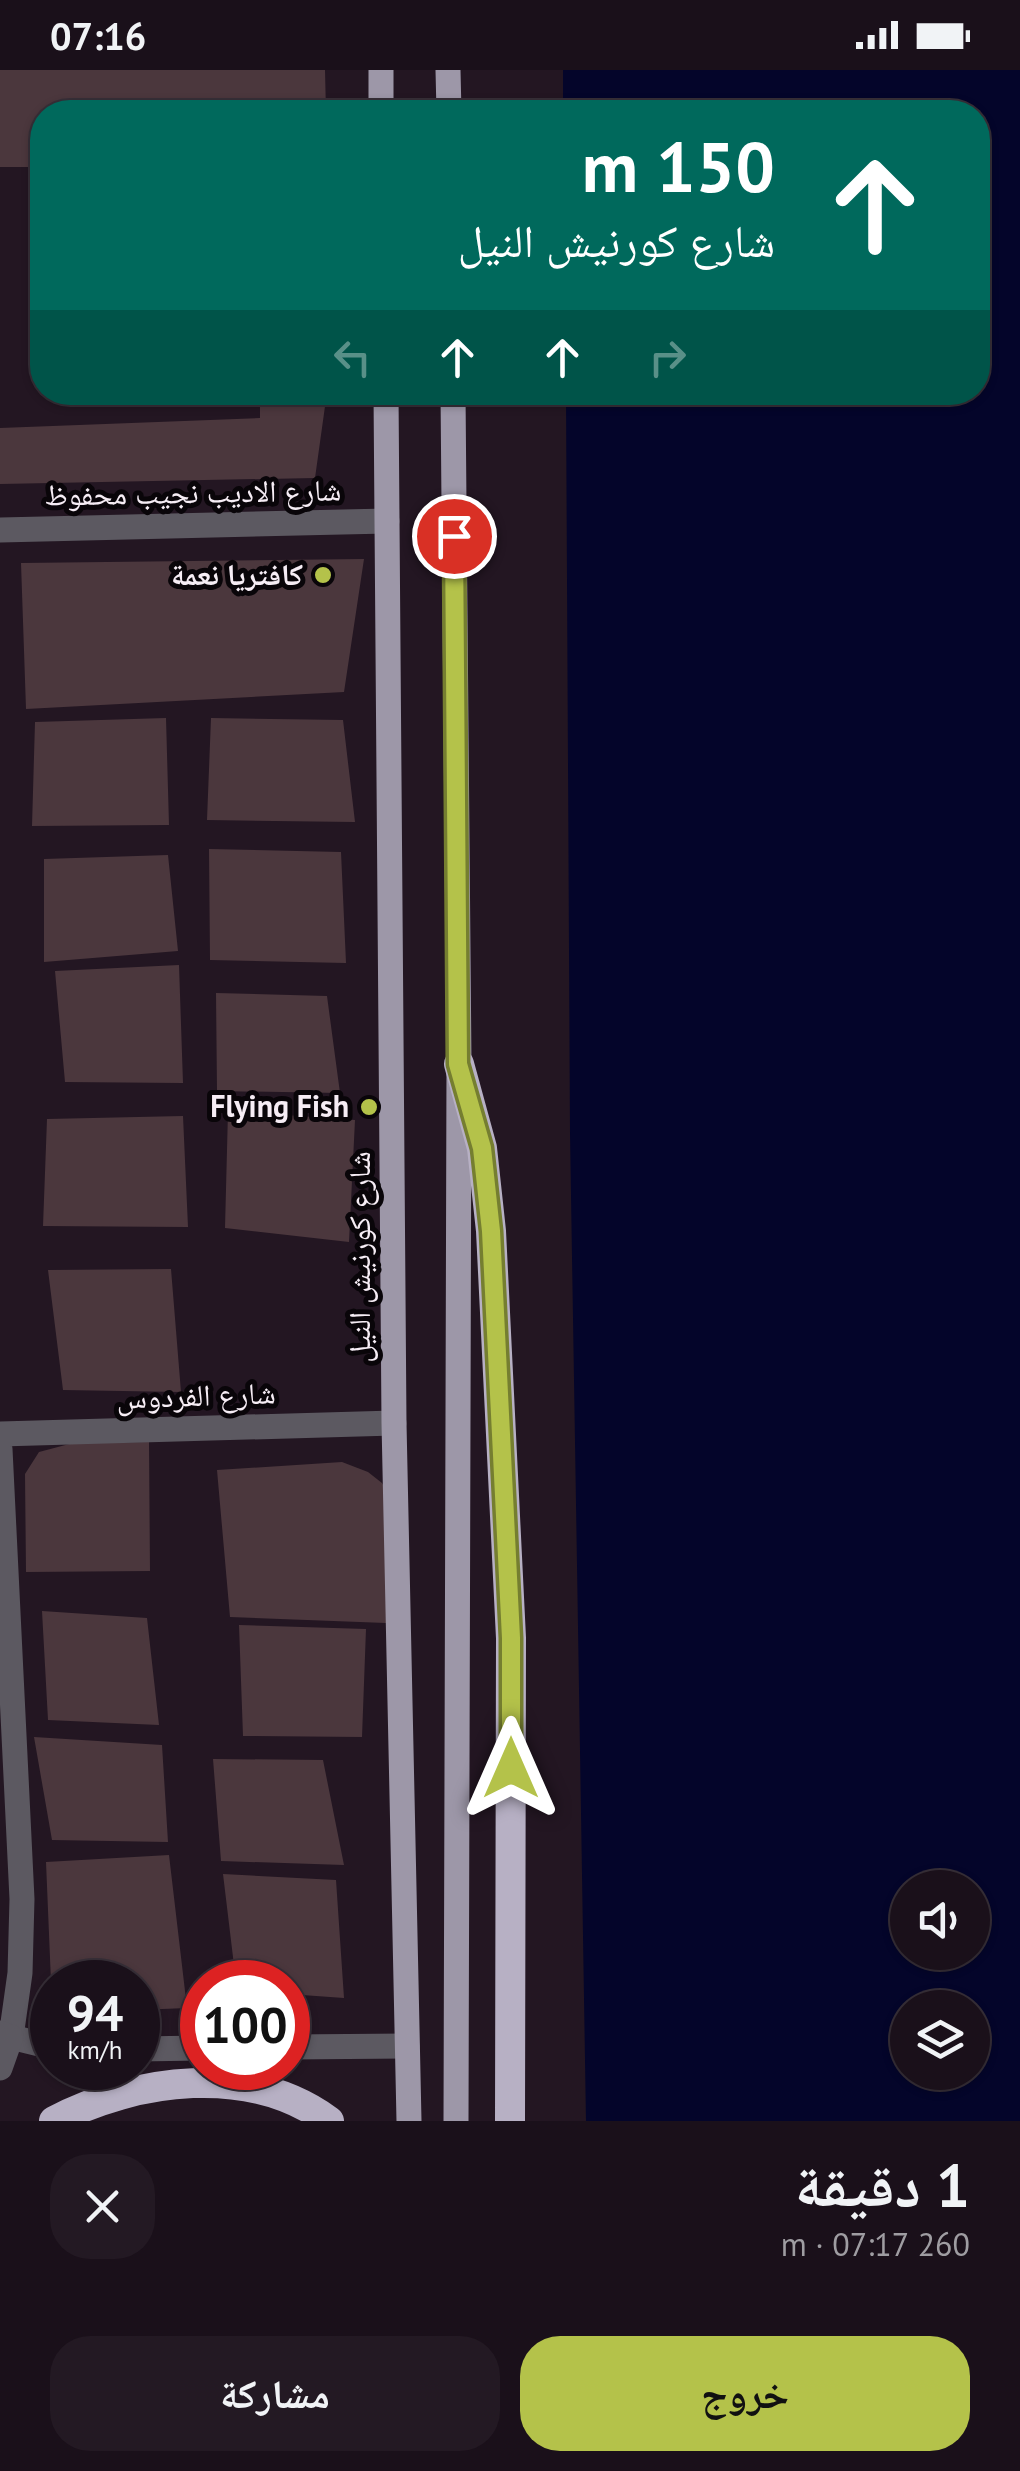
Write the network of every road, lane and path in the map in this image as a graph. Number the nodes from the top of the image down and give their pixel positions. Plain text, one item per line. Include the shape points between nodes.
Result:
1 (380, 70) edge
2 (448, 70) edge
3 (381, 100) edge
4 (448, 100) edge
5 (386, 405) edge
6 (453, 405) edge
7 (387, 521) junction
8 (0, 530) edge
9 (458, 1064) junction
10 (394, 1423) junction
11 (0, 1434) edge
12 (0, 1450) edge
13 (6, 2035) edge
14 (407, 2046) junction
15 (310, 2047) edge
16 (0, 2068) edge
17 (66, 2115) edge
18 (329, 2121) edge
19 (409, 2121) edge
20 (456, 2121) edge
21 (510, 2121) edge

1 - 3 main road
2 - 4 main road
5 - 7 main road, شارع كورنيش النيل
6 - 9 main road
7 - 8 street, شارع الاديب نجيب محفوظ
7 - 10 main road, شارع كورنيش النيل
9 - 20 main road
9 - 21 highway via 482,1148 491,1231 511,1638
10 - 11 street, شارع الفردوس
10 - 14 main road, شارع كورنيش النيل
12 - 13 street via 22,1899 20,1973
13 - 16 street
14 - 15 street
14 - 19 main road, شارع كورنيش النيل
17 - 18 highway via 179,2082 230,2082 279,2094

